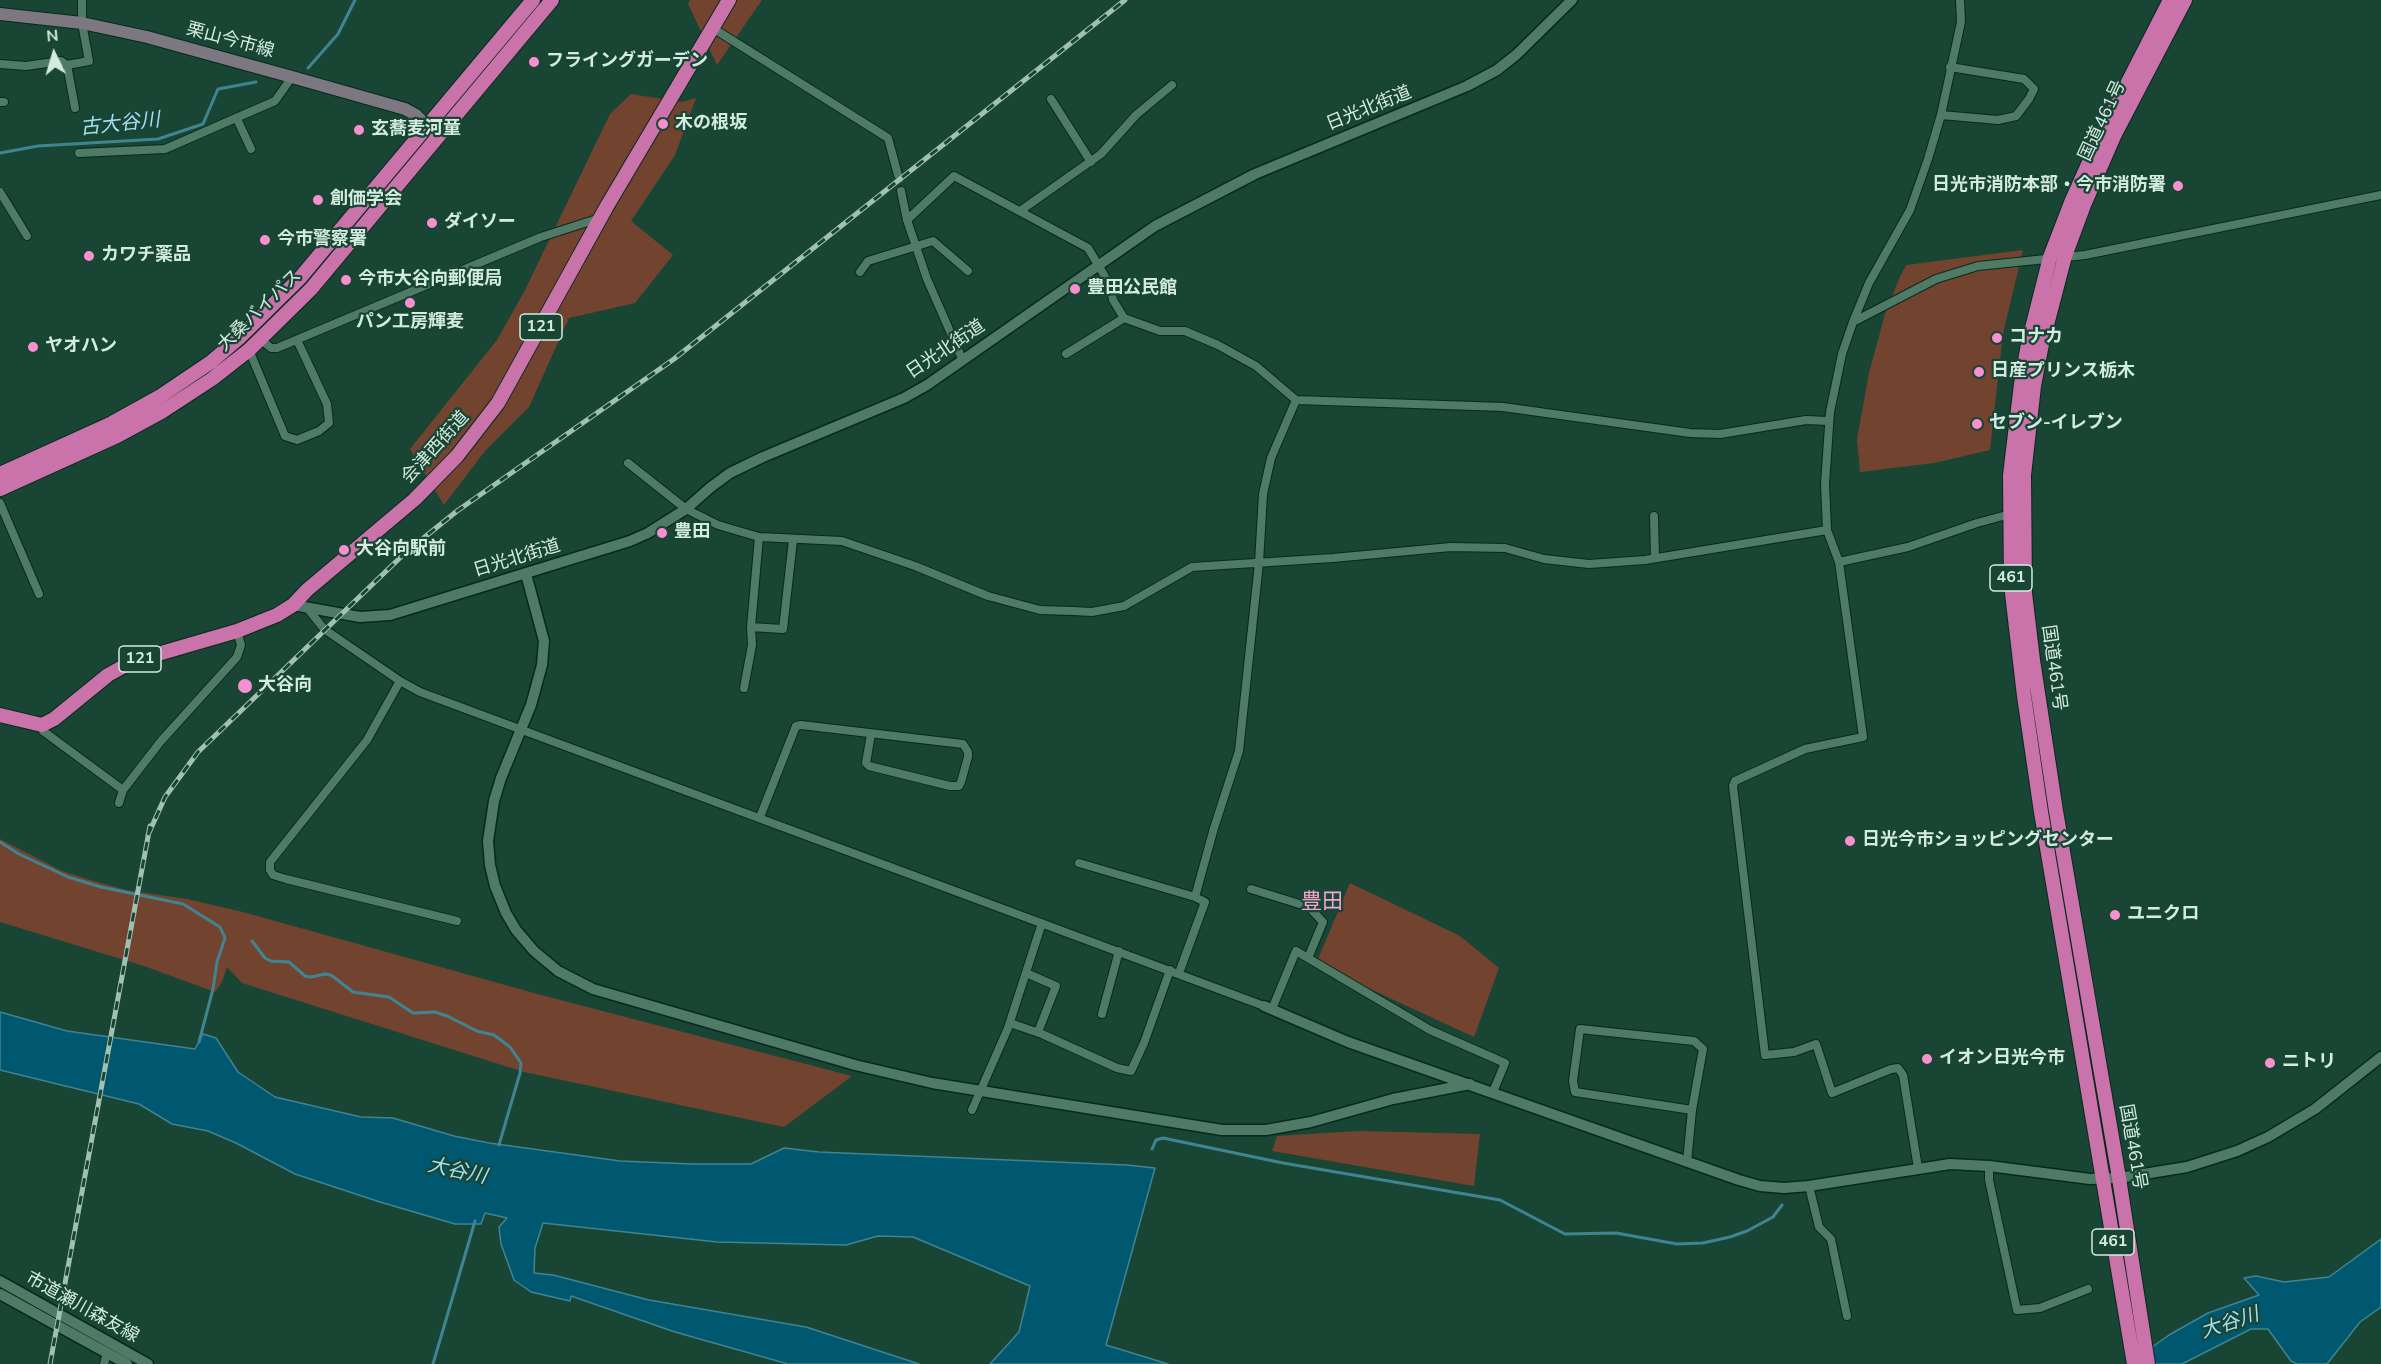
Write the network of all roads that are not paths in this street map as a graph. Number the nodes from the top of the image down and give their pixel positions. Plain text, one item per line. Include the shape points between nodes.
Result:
1 (82, 0) edge
2 (533, 0) edge
3 (552, 0) edge
4 (729, 0) edge
5 (1572, 0) edge
6 (1960, 0) edge
7 (2169, 0) edge
8 (2185, 0) edge
9 (0, 14) edge
10 (82, 23) junction
11 (711, 27) junction
12 (0, 64) edge
13 (67, 65) junction
14 (1950, 67) junction
15 (292, 77) junction
16 (1172, 85) dead end
17 (1051, 99) dead end
18 (75, 108) dead end
19 (1941, 115) junction
20 (237, 118) junction
21 (426, 125) junction
22 (438, 138) junction
23 (251, 149) dead end
24 (79, 153) dead end
25 (1090, 162) junction
26 (898, 175) tunnel mouth
27 (901, 191) tunnel mouth
28 (0, 192) edge
29 (2381, 195) edge
30 (1020, 210) junction
31 (601, 218) junction
32 (907, 220) junction
33 (27, 236) dead end
34 (916, 246) junction
35 (2065, 256) junction
36 (2050, 257) junction
37 (1098, 264) junction
38 (968, 271) dead end
39 (860, 272) dead end
40 (282, 296) junction
41 (294, 307) junction
42 (1124, 318) junction
43 (1853, 322) junction
44 (260, 339) junction
45 (297, 340) junction
46 (249, 350) junction
47 (1066, 354) dead end
48 (963, 361) junction
49 (1296, 400) junction
50 (1829, 421) junction
51 (628, 463) dead end
52 (0, 474) edge
53 (0, 489) edge
54 (0, 503) edge
55 (686, 509) junction
56 (2024, 511) junction
57 (2009, 514) junction
58 (1654, 516) dead end
59 (1827, 530) junction
60 (759, 537) junction
61 (793, 540) junction
62 (1655, 558) junction
63 (1839, 562) junction
64 (1259, 563) junction
65 (526, 574) junction
66 (39, 594) dead end
67 (293, 605) junction
68 (308, 609) junction
69 (751, 627) junction
70 (237, 631) junction
71 (400, 681) junction
72 (744, 688) dead end
73 (0, 715) edge
74 (42, 725) junction
75 (522, 728) junction
76 (871, 734) junction
77 (123, 790) junction
78 (118, 803) dead end
79 (760, 818) junction
80 (1079, 863) dead end
81 (1251, 889) dead end
82 (1195, 897) junction
83 (457, 921) dead end
84 (1042, 923) junction
85 (1119, 951) junction
86 (1308, 958) junction
87 (1175, 971) junction
88 (1026, 973) junction
89 (1268, 1007) junction
90 (1102, 1014) dead end
91 (1010, 1023) junction
92 (1038, 1032) junction
93 (2381, 1057) edge
94 (1470, 1084) junction
95 (980, 1091) junction
96 (1493, 1092) junction
97 (972, 1110) dead end
98 (1692, 1110) junction
99 (1687, 1162) junction
100 (1989, 1166) junction
101 (1918, 1168) junction
102 (2119, 1178) junction
103 (2102, 1179) junction
104 (1809, 1186) junction
105 (0, 1281) edge
106 (2088, 1288) dead end
107 (0, 1294) edge
108 (1847, 1316) dead end
109 (106, 1359) edge
110 (127, 1364) edge
111 (148, 1364) edge
112 (2134, 1364) edge
113 (2148, 1364) edge

1 - 10 street
2 - 21 highway, 大桑バイパス
3 - 22 highway, 大桑バイパス
4 - 11 highway, 会津西街道 / 121
5 - 37 street, 日光北街道 via 1497,70 1246,178 1155,226
6 - 14 street via 1961,22
7 - 36 highway, 国道461号 / 461 via 2098,141
8 - 35 highway, 国道461号 / 461 via 2115,134
9 - 10 main road, 栗山今市線
10 - 13 street via 89,61
10 - 15 main road, 栗山今市線
11 - 26 street via 888,138
11 - 31 highway, 会津西街道 / 121
12 - 13 street via 26,66 61,61
13 - 18 street
14 - 19 street
14 - 19 street via 2024,79 2034,89 2016,116 1998,120
15 - 20 street via 275,101
15 - 21 main road, 栗山今市線 via 405,109
16 - 25 street
17 - 25 street
19 - 43 street via 1910,210 1869,283
20 - 23 street
20 - 24 street via 165,149
21 - 22 main road, 栗山今市線
21 - 40 highway, 大桑バイパス
22 - 41 highway, 大桑バイパス
25 - 30 street
27 - 32 street
28 - 33 street
29 - 35 street
30 - 32 street via 954,176
30 - 37 street via 1088,248
31 - 45 street via 541,237
31 - 67 highway, 会津西街道 / 121 via 508,387 458,456 415,499
32 - 34 street
34 - 38 street via 933,242
34 - 39 street via 868,261
34 - 48 street
35 - 36 street
35 - 56 highway, 国道461号 / 461 via 2034,386
36 - 43 street via 1978,266 1936,279
36 - 57 highway, 国道461号 / 461 via 2021,384
37 - 42 street
37 - 48 street, 日光北街道
40 - 41 highway
40 - 52 highway, 大桑バイパス via 211,362 159,397
41 - 44 highway, 大桑バイパス
42 - 47 street
42 - 49 street via 1160,331 1185,331 1218,345 1256,366
43 - 50 street via 1842,354
44 - 45 street via 271,348
44 - 46 highway, 大桑バイパス
45 - 46 street via 327,404 329,423 297,440 285,436
46 - 53 highway, 大桑バイパス via 164,411
48 - 55 street, 日光北街道 via 904,398 730,473
49 - 50 street via 1503,407 1690,433 1720,434 1806,420
49 - 64 street via 1266,476
50 - 59 street
51 - 55 street
54 - 66 street
55 - 60 street via 718,525
55 - 65 street, 日光北街道 via 630,541
56 - 57 street
56 - 102 highway, 国道461号 / 461 via 2025,593 2033,660
57 - 63 street via 1908,547
57 - 103 highway, 国道461号 / 461 via 2011,585 2020,667
58 - 62 street
59 - 62 street
59 - 63 street
60 - 61 street
60 - 69 street
61 - 64 street via 842,541 988,596 1040,610 1092,612 1124,606 1192,567
61 - 69 street via 783,628
62 - 64 street via 1589,564 1544,559 1505,548 1451,547
63 - 101 street via 1863,737 1805,749 1735,781 1733,786 1766,1056 1816,1044 1832,1093 1898,1068 1905,1082
64 - 82 street via 1239,751
65 - 68 street, 日光北街道 via 390,615 360,617
65 - 75 street via 544,641 537,687
67 - 68 street, 日光北街道
67 - 70 highway, 会津西街道 / 121
68 - 71 street via 324,629
69 - 72 street via 752,645
70 - 74 highway, 会津西街道 / 121 via 126,665
70 - 77 street via 241,645 237,657 161,741
71 - 75 street via 420,692
71 - 83 street via 367,740 270,862 270,870 286,879
73 - 74 highway
74 - 77 street via 43,731
75 - 79 street
75 - 95 street via 494,801 488,841 490,865 495,886 516,930 558,971 592,989 855,1065
76 - 76 street via 963,744 968,756 959,786 869,766 866,763
76 - 79 street via 796,726
77 - 78 street
79 - 84 street
80 - 82 street
81 - 86 street via 1309,906 1323,922
82 - 87 street via 1204,902
84 - 85 street
84 - 88 street
85 - 87 street
85 - 90 street
86 - 89 street via 1296,951
86 - 96 street via 1430,1030 1505,1063
87 - 89 street
87 - 92 street via 1131,1071
88 - 91 street
88 - 92 street via 1056,986
89 - 94 street via 1348,1042
91 - 92 street
91 - 95 street
93 - 102 street via 2315,1109 2253,1145 2187,1167
94 - 95 street via 1393,1099 1311,1122 1243,1131
94 - 96 street
95 - 97 street
96 - 99 street
98 - 98 street via 1703,1049 1694,1041 1580,1029 1575,1092
98 - 99 street
99 - 104 street via 1760,1186
100 - 101 street via 1950,1164
100 - 103 street
100 - 106 street via 2017,1310 2040,1308
101 - 104 street
102 - 103 street
102 - 113 highway, 国道461号 / 461
103 - 112 highway, 国道461号 / 461
104 - 108 street via 1821,1232 1831,1239
105 - 111 street, 市道瀬川森友線
107 - 109 street, 市道瀬川森友線
109 - 110 street, 市道瀬川森友線

